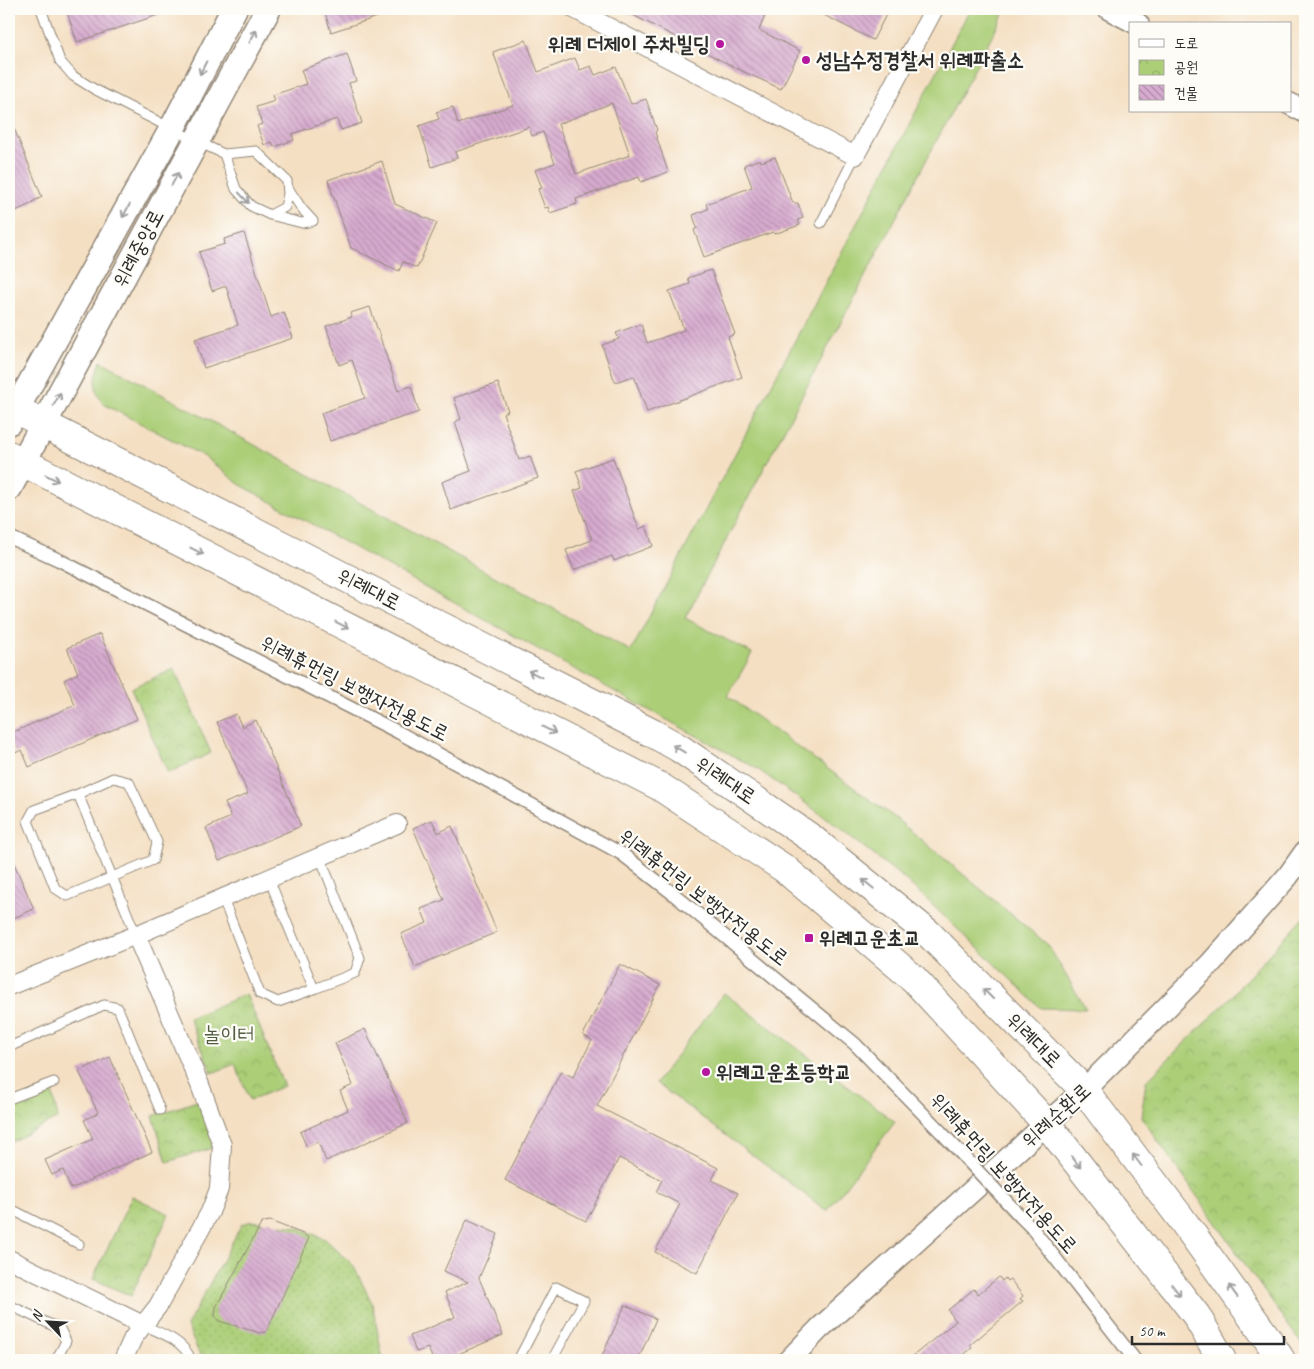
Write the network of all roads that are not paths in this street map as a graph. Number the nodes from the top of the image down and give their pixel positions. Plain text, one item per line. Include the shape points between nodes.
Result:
1 (41, 9) edge
2 (234, 9) edge
3 (268, 9) edge
4 (574, 9) edge
5 (934, 9) edge
6 (1109, 9) edge
7 (1134, 22) edge
8 (1292, 105) edge
9 (1305, 112) edge
10 (172, 128) junction
11 (196, 141) junction
12 (224, 154) junction
13 (855, 156) junction
14 (287, 187) junction
15 (270, 214) junction
16 (820, 223) dead end
17 (11, 412) edge
18 (43, 424) junction
19 (16, 459) edge
20 (9, 488) edge
21 (9, 537) edge
22 (78, 794) junction
23 (397, 824) dead end
24 (1305, 852) edge
25 (320, 857) junction
26 (112, 878) junction
27 (269, 879) junction
28 (223, 899) junction
29 (136, 935) junction
30 (9, 986) edge
31 (314, 989) junction
32 (9, 1047) edge
33 (54, 1082) dead end
34 (1084, 1090) junction
35 (9, 1099) edge
36 (160, 1110) dead end
37 (1046, 1123) junction
38 (9, 1208) edge
39 (79, 1244) dead end
40 (9, 1259) edge
41 (9, 1304) edge
42 (143, 1325) junction
43 (56, 1360) edge
44 (123, 1360) edge
45 (191, 1360) edge
46 (518, 1360) edge
47 (552, 1360) edge
48 (789, 1360) edge
49 (1135, 1360) edge
50 (1222, 1360) edge
51 (1281, 1360) edge

1 - 10 lane via 60,61 73,76
2 -> 10 main road, 위례중앙로
11 -> 3 main road, 위례중앙로
4 - 13 street
5 - 13 street
6 - 7 street
8 - 9 street
10 - 11 lane
10 -> 17 main road, 위례중앙로
11 - 12 lane
18 -> 11 main road, 위례중앙로
12 - 14 lane via 256,151 287,181
12 -> 15 lane via 236,188 252,206
13 - 16 lane
14 - 15 lane via 285,207
14 - 15 lane via 313,221 302,223
17 - 18 main road, 위례대로
18 - 19 main road, 위례중앙로
34 -> 18 main road, 위례대로 via 928,933 811,838 679,748
19 - 20 main road, 위례중앙로
19 -> 37 main road, 위례대로 via 659,786 785,869 914,979
21 - 49 street, 위례휴먼링 보행자전용도로, bridge via 390,728 622,854 855,1044 1031,1227
22 - 26 lane
22 - 26 lane via 113,778 129,782 157,842 153,860
22 - 26 lane via 34,810 28,821 48,871 55,888 67,896
23 - 25 street
24 - 34 street, 위례순환로 via 1288,876 1211,963
25 - 27 street
25 - 31 lane via 360,958 355,973
26 - 29 lane
27 - 28 street
27 - 31 lane
28 - 29 street
28 - 31 lane via 260,994 278,1002
29 - 30 street
29 - 42 street via 222,1145 218,1189 210,1212 158,1306
32 - 36 lane via 104,1005 118,1008
33 - 35 lane
34 - 37 street, 위례순환로
51 -> 34 main road, 위례대로 via 1186,1225
37 - 48 street, 위례순환로
37 -> 50 main road, 위례대로 via 1196,1315
38 - 39 lane
40 - 42 street
41 - 43 lane via 60,1329 66,1341
42 - 44 street
42 - 45 lane via 177,1342
46 - 47 lane via 556,1287 584,1301

